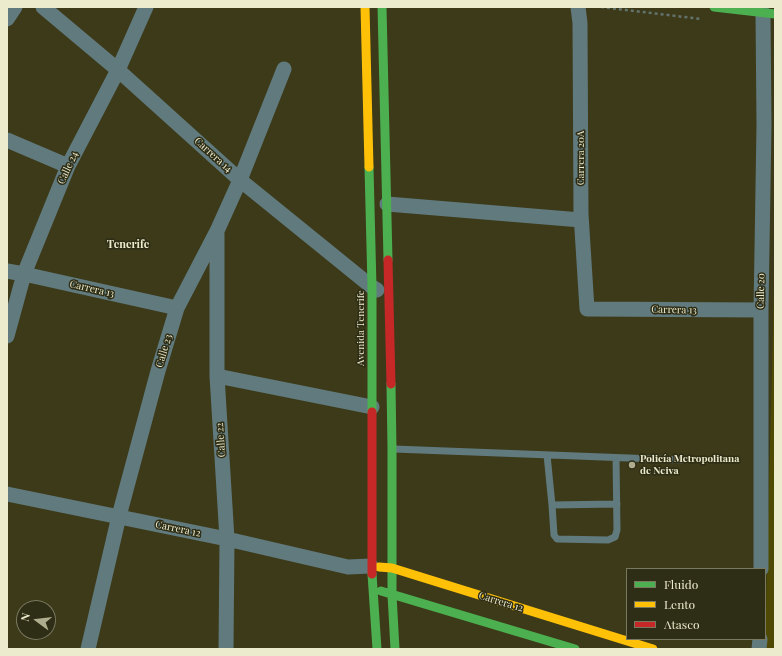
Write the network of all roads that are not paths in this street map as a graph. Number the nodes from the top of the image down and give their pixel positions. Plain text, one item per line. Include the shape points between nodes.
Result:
1 (15, 7) edge
2 (43, 7) edge
3 (146, 7) edge
4 (365, 7) edge
5 (382, 7) edge
6 (578, 7) edge
7 (714, 7) edge
8 (769, 14) edge
9 (7, 18) edge
10 (284, 69) dead end
11 (118, 70) junction
12 (7, 140) edge
13 (68, 166) junction
14 (240, 180) junction
15 (387, 204) junction
16 (581, 220) junction
17 (217, 231) junction
18 (7, 271) edge
19 (24, 274) junction
20 (372, 287) junction
21 (388, 296) junction
22 (177, 308) junction
23 (588, 309) joint
24 (761, 310) junction
25 (7, 336) edge
26 (217, 376) junction
27 (372, 407) junction
28 (392, 449) junction
29 (547, 455) junction
30 (616, 458) junction
31 (681, 460) dead end
32 (7, 494) edge
33 (617, 504) junction
34 (552, 505) junction
35 (119, 516) junction
36 (227, 539) junction
37 (371, 566) junction
38 (348, 567) junction
39 (392, 568) junction
40 (761, 568) edge
41 (373, 587) junction
42 (392, 595) junction
43 (88, 649) edge
44 (226, 649) edge
45 (377, 649) edge
46 (395, 649) edge
47 (575, 649) edge
48 (652, 649) edge

1 - 9 street
2 - 11 street, Carrera 14
3 - 11 street, Calle 24
4 - 20 main road, Avenida Tenerife
5 - 15 main road
6 - 16 street, Carrera 20A
7 - 8 main road
8 - 24 street, Calle 20
10 - 14 street, Calle 23
11 - 13 street, Calle 24
11 - 14 street, Carrera 14
12 - 13 street
13 - 19 street, Calle 24
14 - 17 street, Calle 23
14 - 20 street, Carrera 14
15 - 16 street
15 - 21 main road
16 - 23 street, Carrera 20A
17 - 22 street, Calle 23
17 - 26 street, Calle 22
18 - 19 street, Carrera 13
19 - 22 street, Carrera 13
19 - 25 street, Calle 24
20 - 21 street, Carrera 14
20 - 27 main road, Avenida Tenerife
21 - 28 main road
22 - 35 street, Calle 23
23 - 24 street, Carrera 13
24 - 40 street, Calle 20
26 - 27 street
26 - 36 street, Calle 22
27 - 37 main road, Avenida Tenerife
28 - 29 lane
28 - 39 main road
29 - 30 lane
29 - 34 lane
30 - 31 lane
30 - 33 lane
32 - 35 street, Carrera 12
33 - 34 lane
33 - 34 lane via 617,530 615,537 608,540 558,539 554,535
35 - 36 street, Carrera 12
35 - 43 street, Calle 23
36 - 38 street, Carrera 12
36 - 44 street, Calle 22
37 - 38 street, Carrera 12
37 - 39 main road, Carrera 12
37 - 41 main road, Avenida Tenerife
38 - 41 street, Carrera 12
39 - 42 main road
39 - 48 main road, Carrera 12
41 - 42 main road, Carrera 12
41 - 45 main road, Avenida Tenerife
42 - 46 main road
42 - 47 main road, Carrera 12

